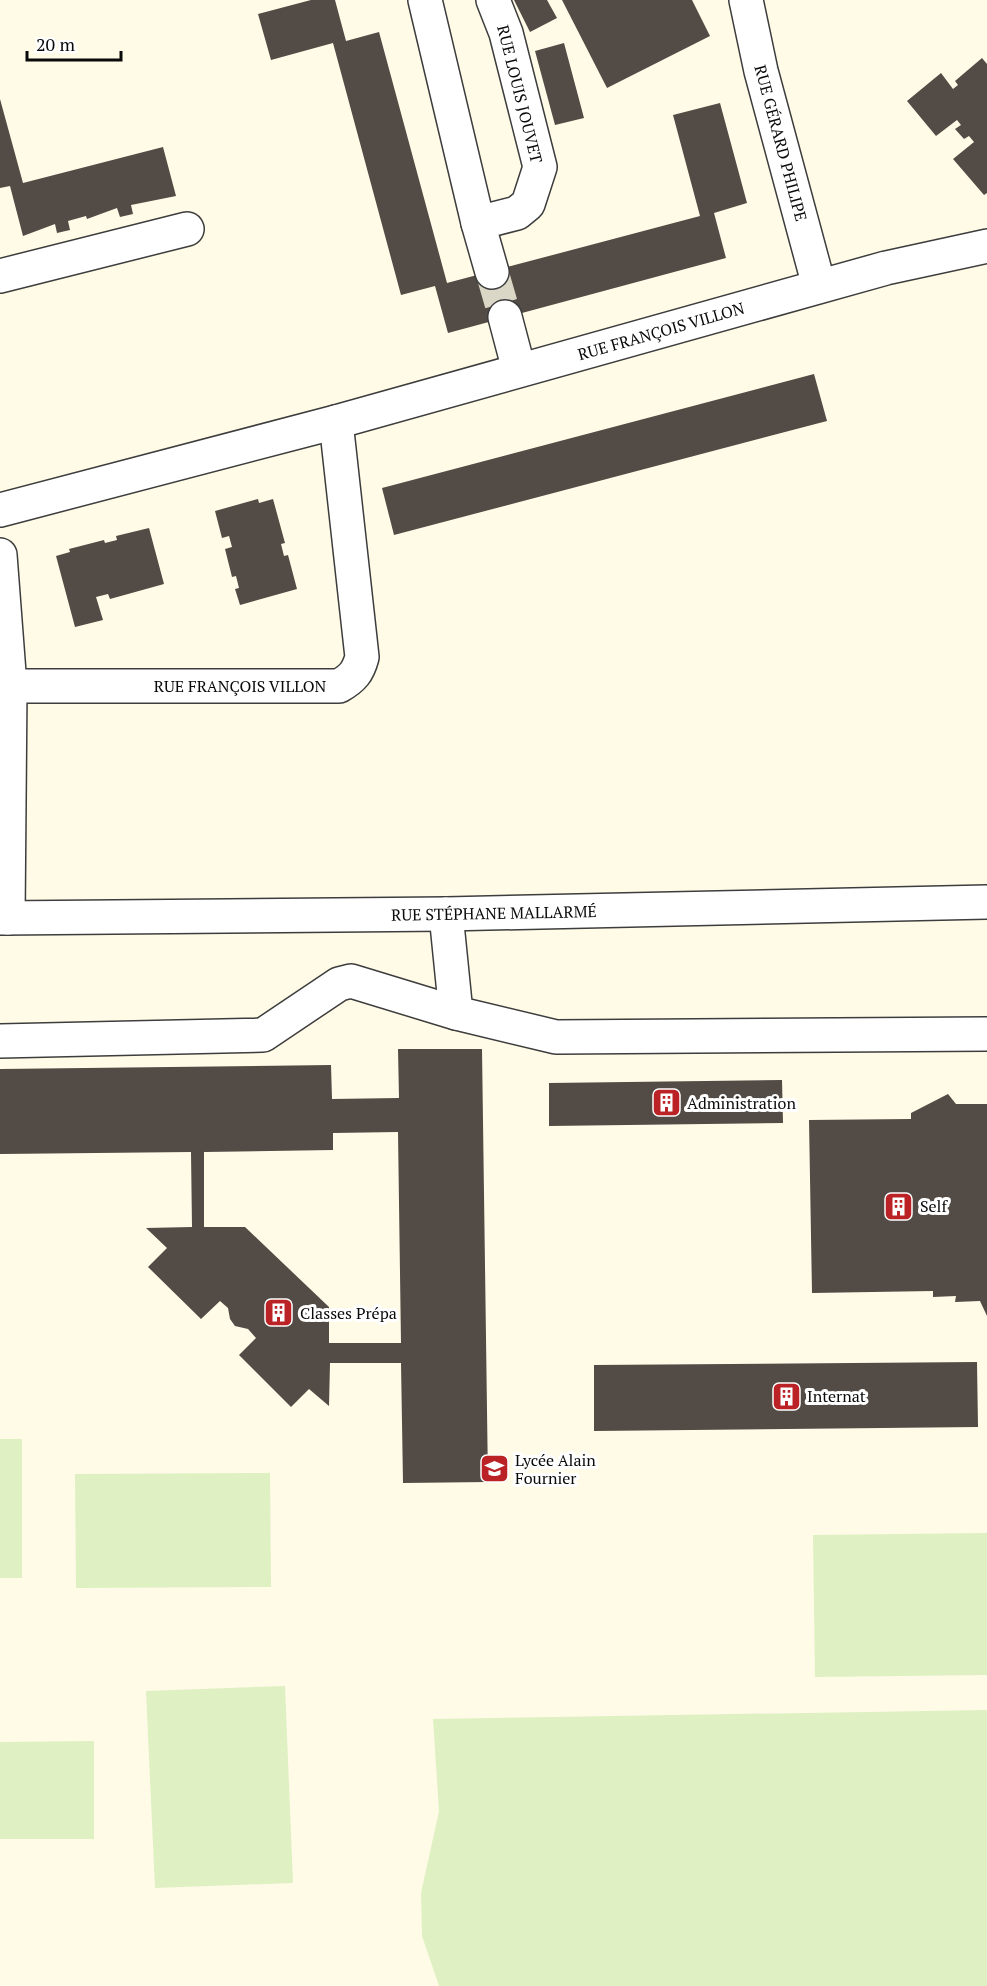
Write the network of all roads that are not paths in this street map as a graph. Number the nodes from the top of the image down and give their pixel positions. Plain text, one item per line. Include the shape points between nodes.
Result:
1 (425, 0) edge
2 (493, 0) edge
3 (746, 0) edge
4 (478, 224) junction
5 (187, 229) dead end
6 (987, 246) edge
7 (492, 272) tunnel mouth
8 (0, 276) edge
9 (819, 286) junction
10 (505, 317) tunnel mouth
11 (519, 370) junction
12 (336, 422) junction
13 (0, 510) edge
14 (0, 555) edge
15 (10, 686) junction
16 (987, 902) edge
17 (446, 914) junction
18 (4, 918) edge
19 (456, 1013) junction
20 (987, 1034) edge
21 (0, 1041) edge

1 - 4 street
2 - 4 street, RUE LOUIS JOUVET via 506,33 540,167 528,204 516,213
3 - 9 street, RUE GÉRARD PHILIPE via 761,71
4 - 7 street
5 - 8 street
6 - 9 street, RUE FRANÇOIS VILLON
9 - 11 street, RUE FRANÇOIS VILLON
10 - 11 street
11 - 12 street, RUE FRANÇOIS VILLON
12 - 13 street, RUE FRANÇOIS VILLON
12 - 15 street, RUE FRANÇOIS VILLON via 362,657 359,670 351,679 339,686
14 - 15 street
15 - 18 street
16 - 17 street, RUE STÉPHANE MALLARMÉ
17 - 18 street, RUE STÉPHANE MALLARMÉ
17 - 19 street
19 - 20 street via 556,1037
19 - 21 street via 351,981 339,984 263,1035

